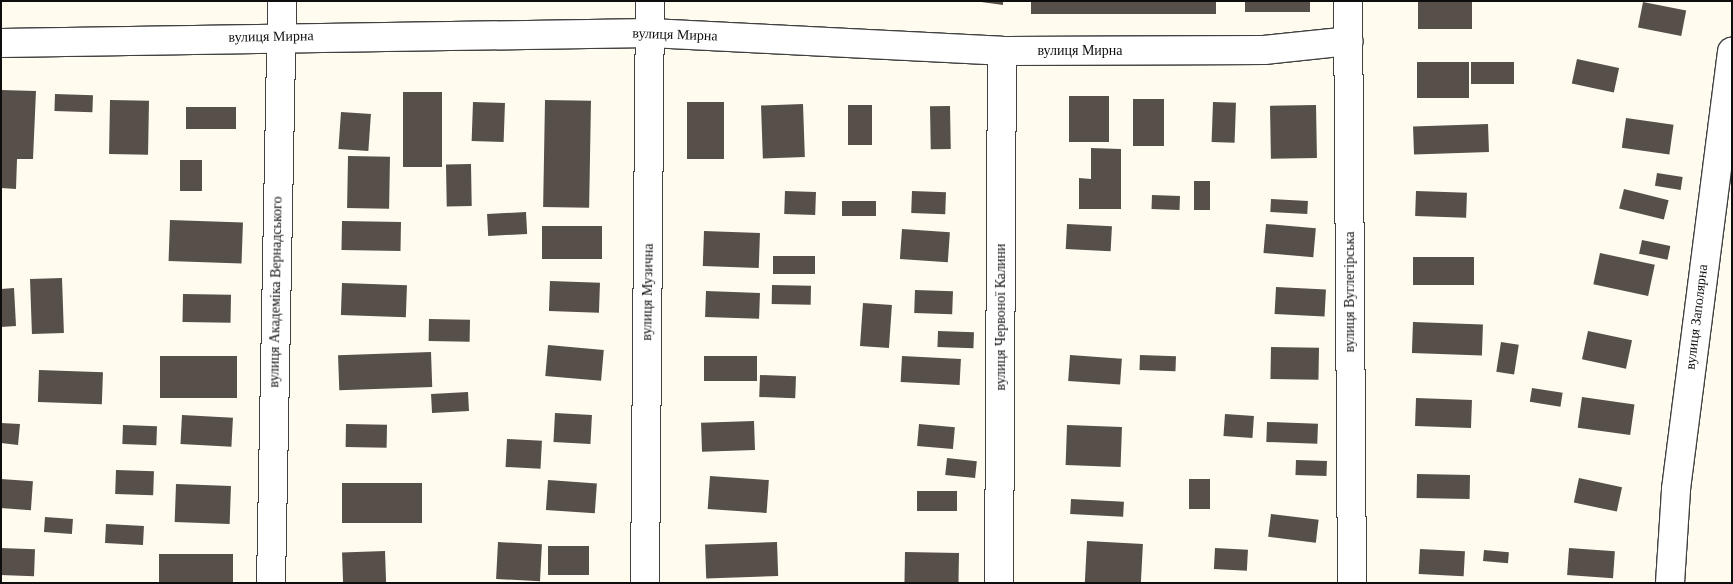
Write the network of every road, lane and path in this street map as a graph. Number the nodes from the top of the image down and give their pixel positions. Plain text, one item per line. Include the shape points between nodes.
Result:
1 (282, 1) edge
2 (650, 1) edge
3 (1348, 1) edge
4 (650, 33) junction
5 (282, 36) junction
6 (1349, 41) junction
7 (1, 43) edge
8 (1002, 51) junction
9 (1732, 52) edge
10 (271, 583) edge
11 (645, 583) edge
12 (999, 583) edge
13 (1352, 583) edge
14 (1670, 583) edge

1 - 5 street, вулиця Академіка Вернадського
2 - 4 street, вулиця Музична
3 - 6 street, вулиця Вуглегірська
4 - 5 street, вулиця Мирна
4 - 8 street, вулиця Мирна
4 - 11 street, вулиця Музична
5 - 7 street, вулиця Мирна
5 - 10 street, вулиця Академіка Вернадського
6 - 8 street, вулиця Мирна via 1264,50
6 - 13 street, вулиця Вуглегірська
8 - 12 street, вулиця Червоної Калини
9 - 14 street, вулиця Заполярна via 1676,488

